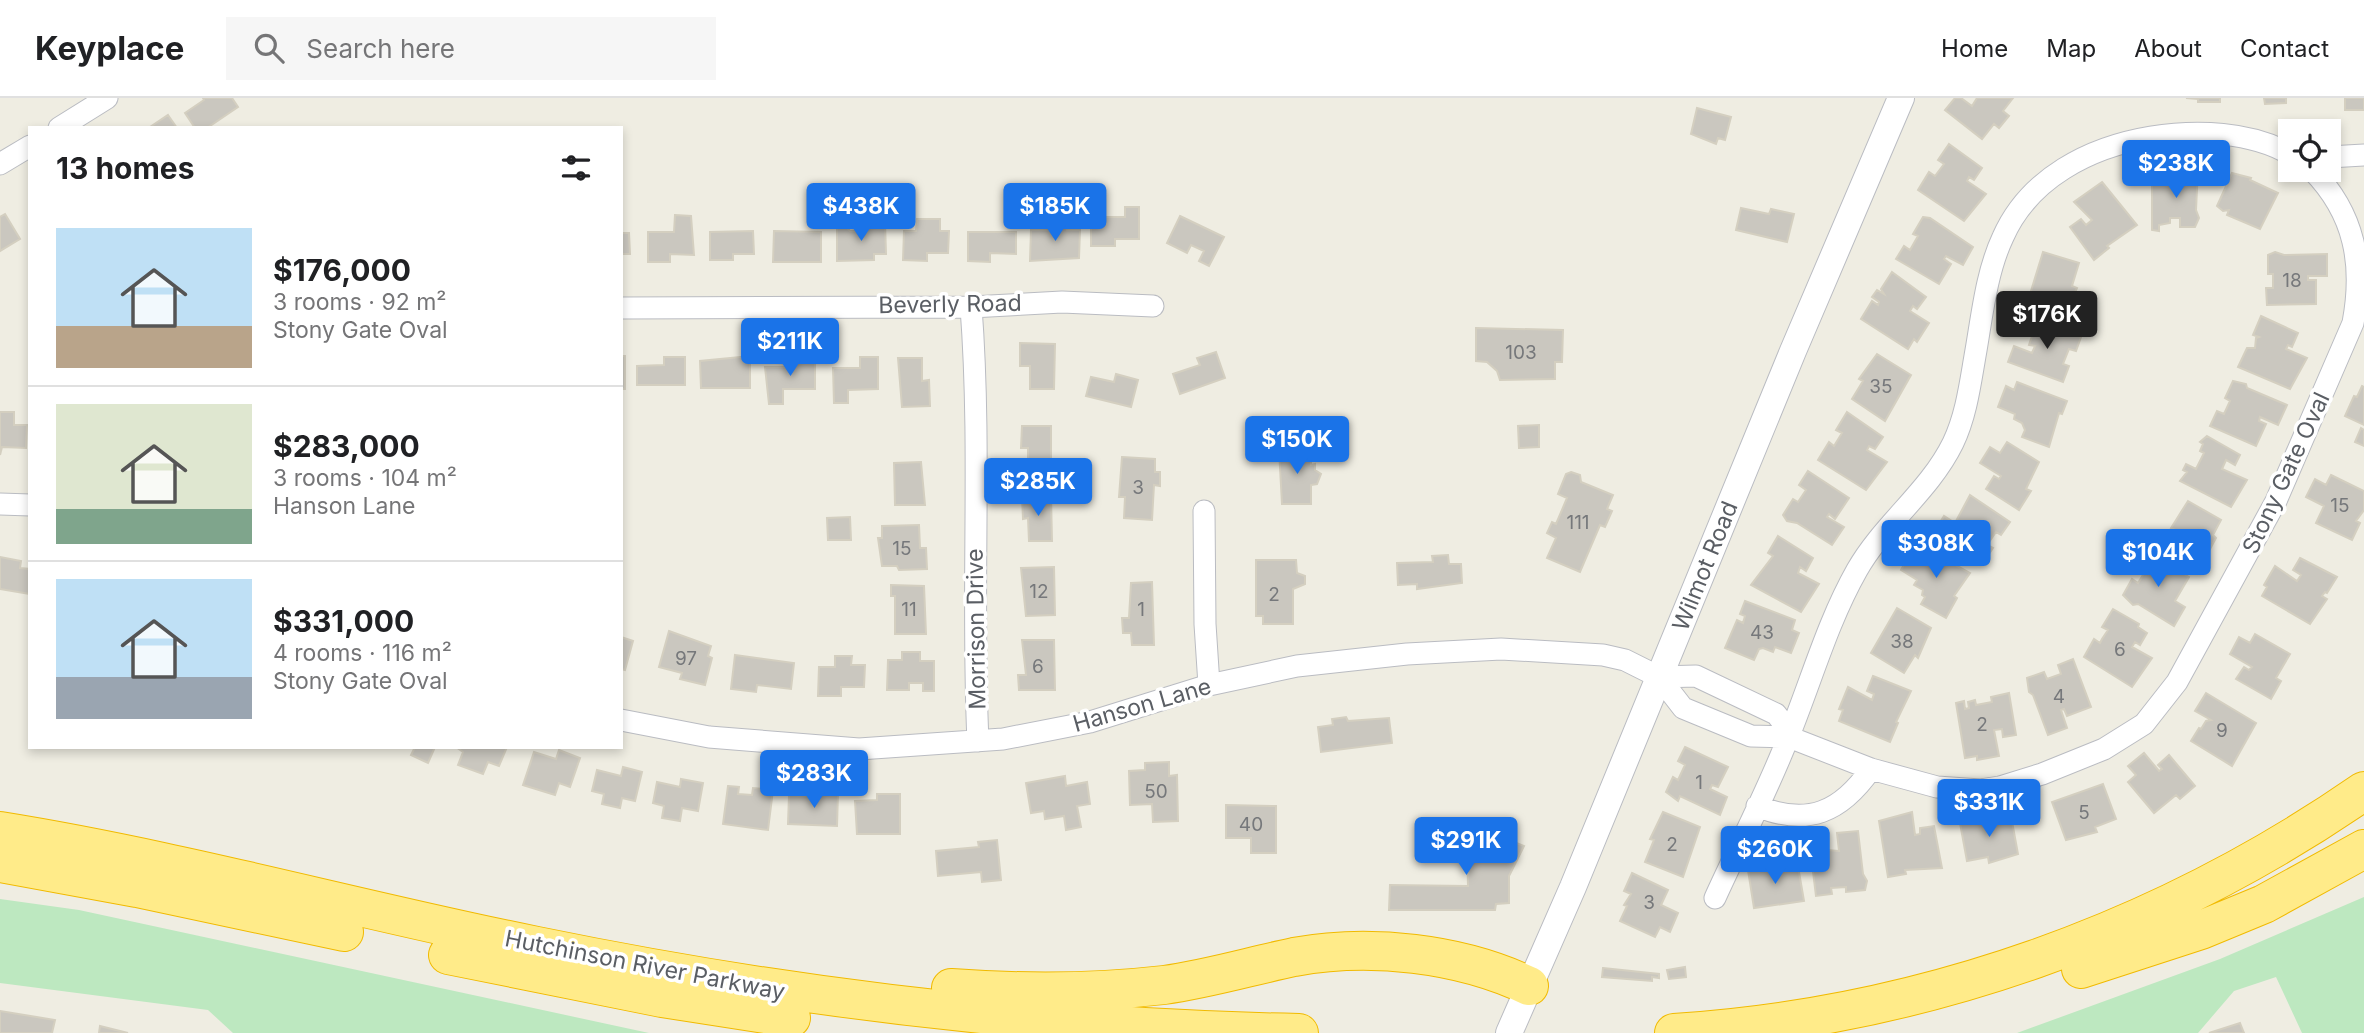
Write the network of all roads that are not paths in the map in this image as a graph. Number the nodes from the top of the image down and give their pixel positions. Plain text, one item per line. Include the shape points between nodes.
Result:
1 (107, 98) edge
2 (1901, 98) edge
3 (62, 126) edge
4 (28, 147) edge
5 (2278, 149) edge
6 (2364, 155) edge
7 (2341, 156) edge
8 (0, 164) edge
9 (2322, 182) edge
10 (2362, 251) edge
11 (1153, 306) dead end
12 (971, 307) junction
13 (623, 308) edge
14 (0, 504) edge
15 (28, 505) edge
16 (1205, 511) dead end
17 (1659, 677) junction
18 (1209, 685) junction
19 (623, 720) edge
20 (1789, 737) junction
21 (978, 741) junction
22 (1871, 769) junction
23 (2364, 791) edge
24 (1757, 806) junction
25 (2364, 820) edge
26 (0, 831) edge
27 (2364, 849) edge
28 (0, 863) edge
29 (1715, 898) dead end
30 (2081, 968) junction
31 (733, 982) junction
32 (1529, 986) junction
33 (1510, 1029) edge
34 (889, 1031) edge
35 (923, 1033) edge
36 (1299, 1033) edge
37 (1674, 1033) edge
38 (1856, 1033) edge

1 - 3 street
2 - 17 street, Wilmot Road
4 - 8 street
5 - 20 street via 2234,136 2168,135 2123,142 2082,157 2022,204 1993,265 1954,441 1858,568
6 - 7 street
9 - 10 street, Stony Gate Oval via 2341,204
10 - 22 street, Stony Gate Oval via 2353,323 2296,461 2177,682 2144,724 2104,749 2000,788 1937,787
11 - 12 street, Beverly Road via 1062,302
12 - 13 street, Beverly Road
12 - 21 street, Morrison Drive
14 - 15 street
16 - 18 street
17 - 18 street, Hanson Lane via 1603,655 1501,649 1330,661
17 - 20 street, Stony Gate Oval via 1682,708 1751,736
17 - 20 street, Stony Gate Oval via 1696,676 1726,688 1776,714
17 - 32 street, Wilmot Road
18 - 21 street, Hanson Lane via 1090,722
19 - 21 street, Hanson Lane via 709,737 845,748
20 - 22 street, Stony Gate Oval
20 - 24 street
22 - 24 street via 1856,790 1821,814 1783,814
23 - 37 highway via 2216,882 2029,962 1833,1014
24 - 29 street
25 - 30 highway via 2266,881
26 - 31 highway, Hutchinson River Parkway via 501,939
27 - 30 highway via 2264,904 2201,930
28 - 34 highway, Hutchinson River Parkway via 662,998
30 - 38 highway via 1988,1000
31 - 32 highway via 842,978 977,990 1102,990 1166,984 1304,956 1369,952 1448,960
31 - 36 highway, Hutchinson River Parkway via 950,1013 1129,1027
32 - 33 street, Wilmot Road
34 - 35 highway, Hutchinson River Parkway

